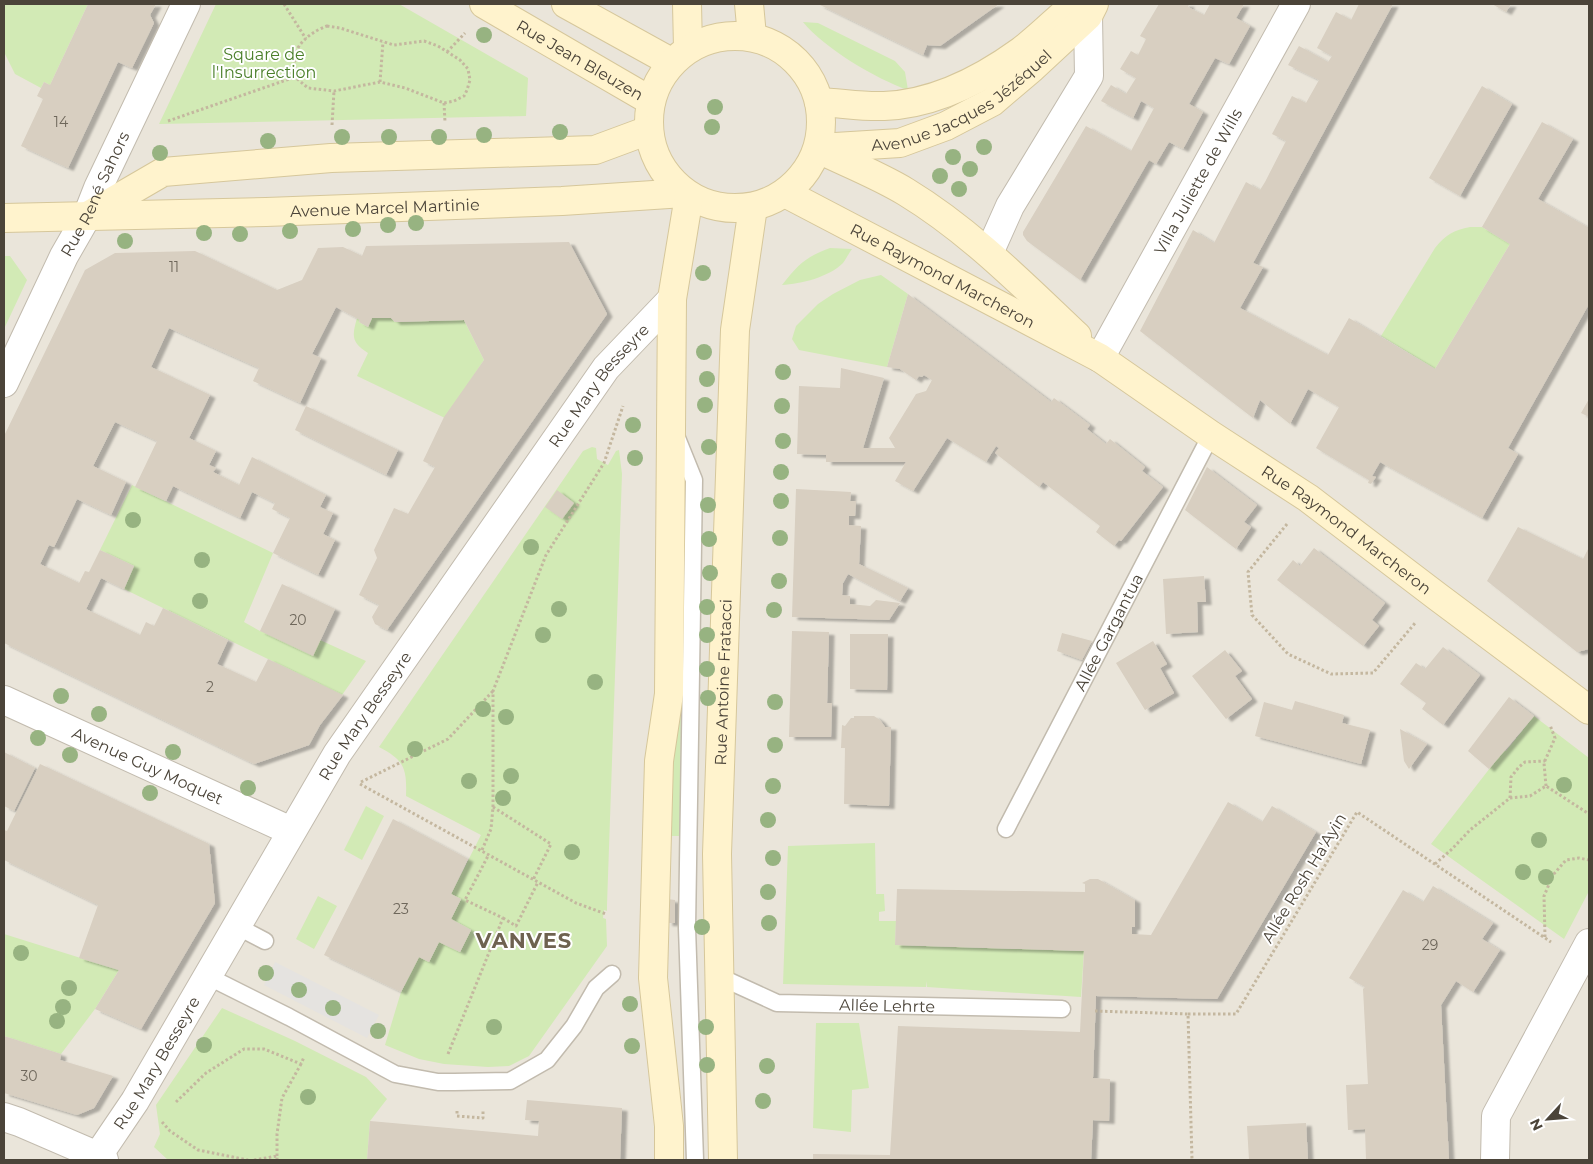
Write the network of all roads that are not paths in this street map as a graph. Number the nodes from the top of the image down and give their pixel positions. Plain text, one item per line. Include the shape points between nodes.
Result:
1 (186, 4) edge
2 (484, 4) edge
3 (566, 4) edge
4 (686, 4) edge
5 (750, 4) edge
6 (1296, 4) edge
7 (1086, 8) edge
8 (752, 36) junction
9 (679, 55) junction
10 (651, 102) junction
11 (819, 102) junction
12 (649, 130) junction
13 (818, 149) junction
14 (785, 193) junction
15 (687, 195) junction
16 (753, 207) junction
17 (87, 216) junction
18 (4, 218) edge
19 (989, 253) junction
20 (672, 298) junction
21 (1100, 358) junction
22 (4, 383) edge
23 (671, 424) junction
24 (1211, 435) junction
25 (4, 700) edge
26 (1589, 710) edge
27 (1006, 829) dead end
28 (292, 831) junction
29 (236, 926) junction
30 (265, 940) dead end
31 (1584, 952) edge
32 (612, 974) dead end
33 (207, 976) junction
34 (718, 976) junction
35 (1062, 1008) dead end
36 (4, 1117) edge
37 (99, 1159) edge
38 (669, 1160) edge
39 (695, 1160) edge
40 (723, 1160) edge
41 (1495, 1160) edge

1 - 17 street, Rue René Sahors
2 - 10 main road, Rue Jean Bleuzen
3 - 9 main road
4 - 9 main road
5 - 8 main road
6 - 21 street, Villa Juliette de Wills
7 - 11 main road, Avenue Jacques Jézéquel via 964,86 924,101 884,106
7 - 13 main road, Avenue Jacques Jézéquel via 1032,68 992,102 946,126 900,143
7 - 19 street via 1089,76 1010,206
8 - 9 main road via 719,36
8 - 11 main road via 773,43 790,55 815,86
9 - 10 main road via 659,81
10 - 12 main road
11 - 13 main road via 822,114
12 - 15 main road via 659,164 670,180
12 - 17 main road, Avenue Marcel Martinie via 595,150 331,158 163,172
13 - 14 main road via 796,184
13 - 19 main road, Rue Raymond Marcheron via 905,191
14 - 16 main road
14 - 21 main road, Rue Raymond Marcheron
15 - 16 main road via 724,208
15 - 17 main road, Avenue Marcel Martinie
15 - 20 main road, Rue Antoine Fratacci
16 - 34 main road, Rue Antoine Fratacci via 736,330 717,854
17 - 18 main road, Avenue Marcel Martinie
17 - 22 street, Rue René Sahors via 64,256
19 - 21 main road, Rue Raymond Marcheron
20 - 23 main road, Rue Antoine Fratacci
20 - 28 street, Rue Mary Besseyre via 606,368 338,754
21 - 24 main road, Rue Raymond Marcheron
23 - 38 main road, Rue Antoine Fratacci via 670,694 659,760 653,978
23 - 39 lane, Rue Antoine Fratacci via 694,480 686,928
24 - 26 main road, Rue Raymond Marcheron via 1308,498
24 - 27 lane, Allée Gargantua
25 - 28 street, Avenue Guy Moquet
28 - 29 street, Rue Mary Besseyre
29 - 30 lane
29 - 33 street, Rue Mary Besseyre
31 - 41 street via 1496,1116
32 - 33 lane via 596,988 574,1026 547,1060 510,1081 438,1082 395,1074
33 - 37 street, Rue Mary Besseyre
34 - 35 lane, Allée Lehrte via 776,1003
34 - 40 main road, Rue Antoine Fratacci
36 - 37 street

